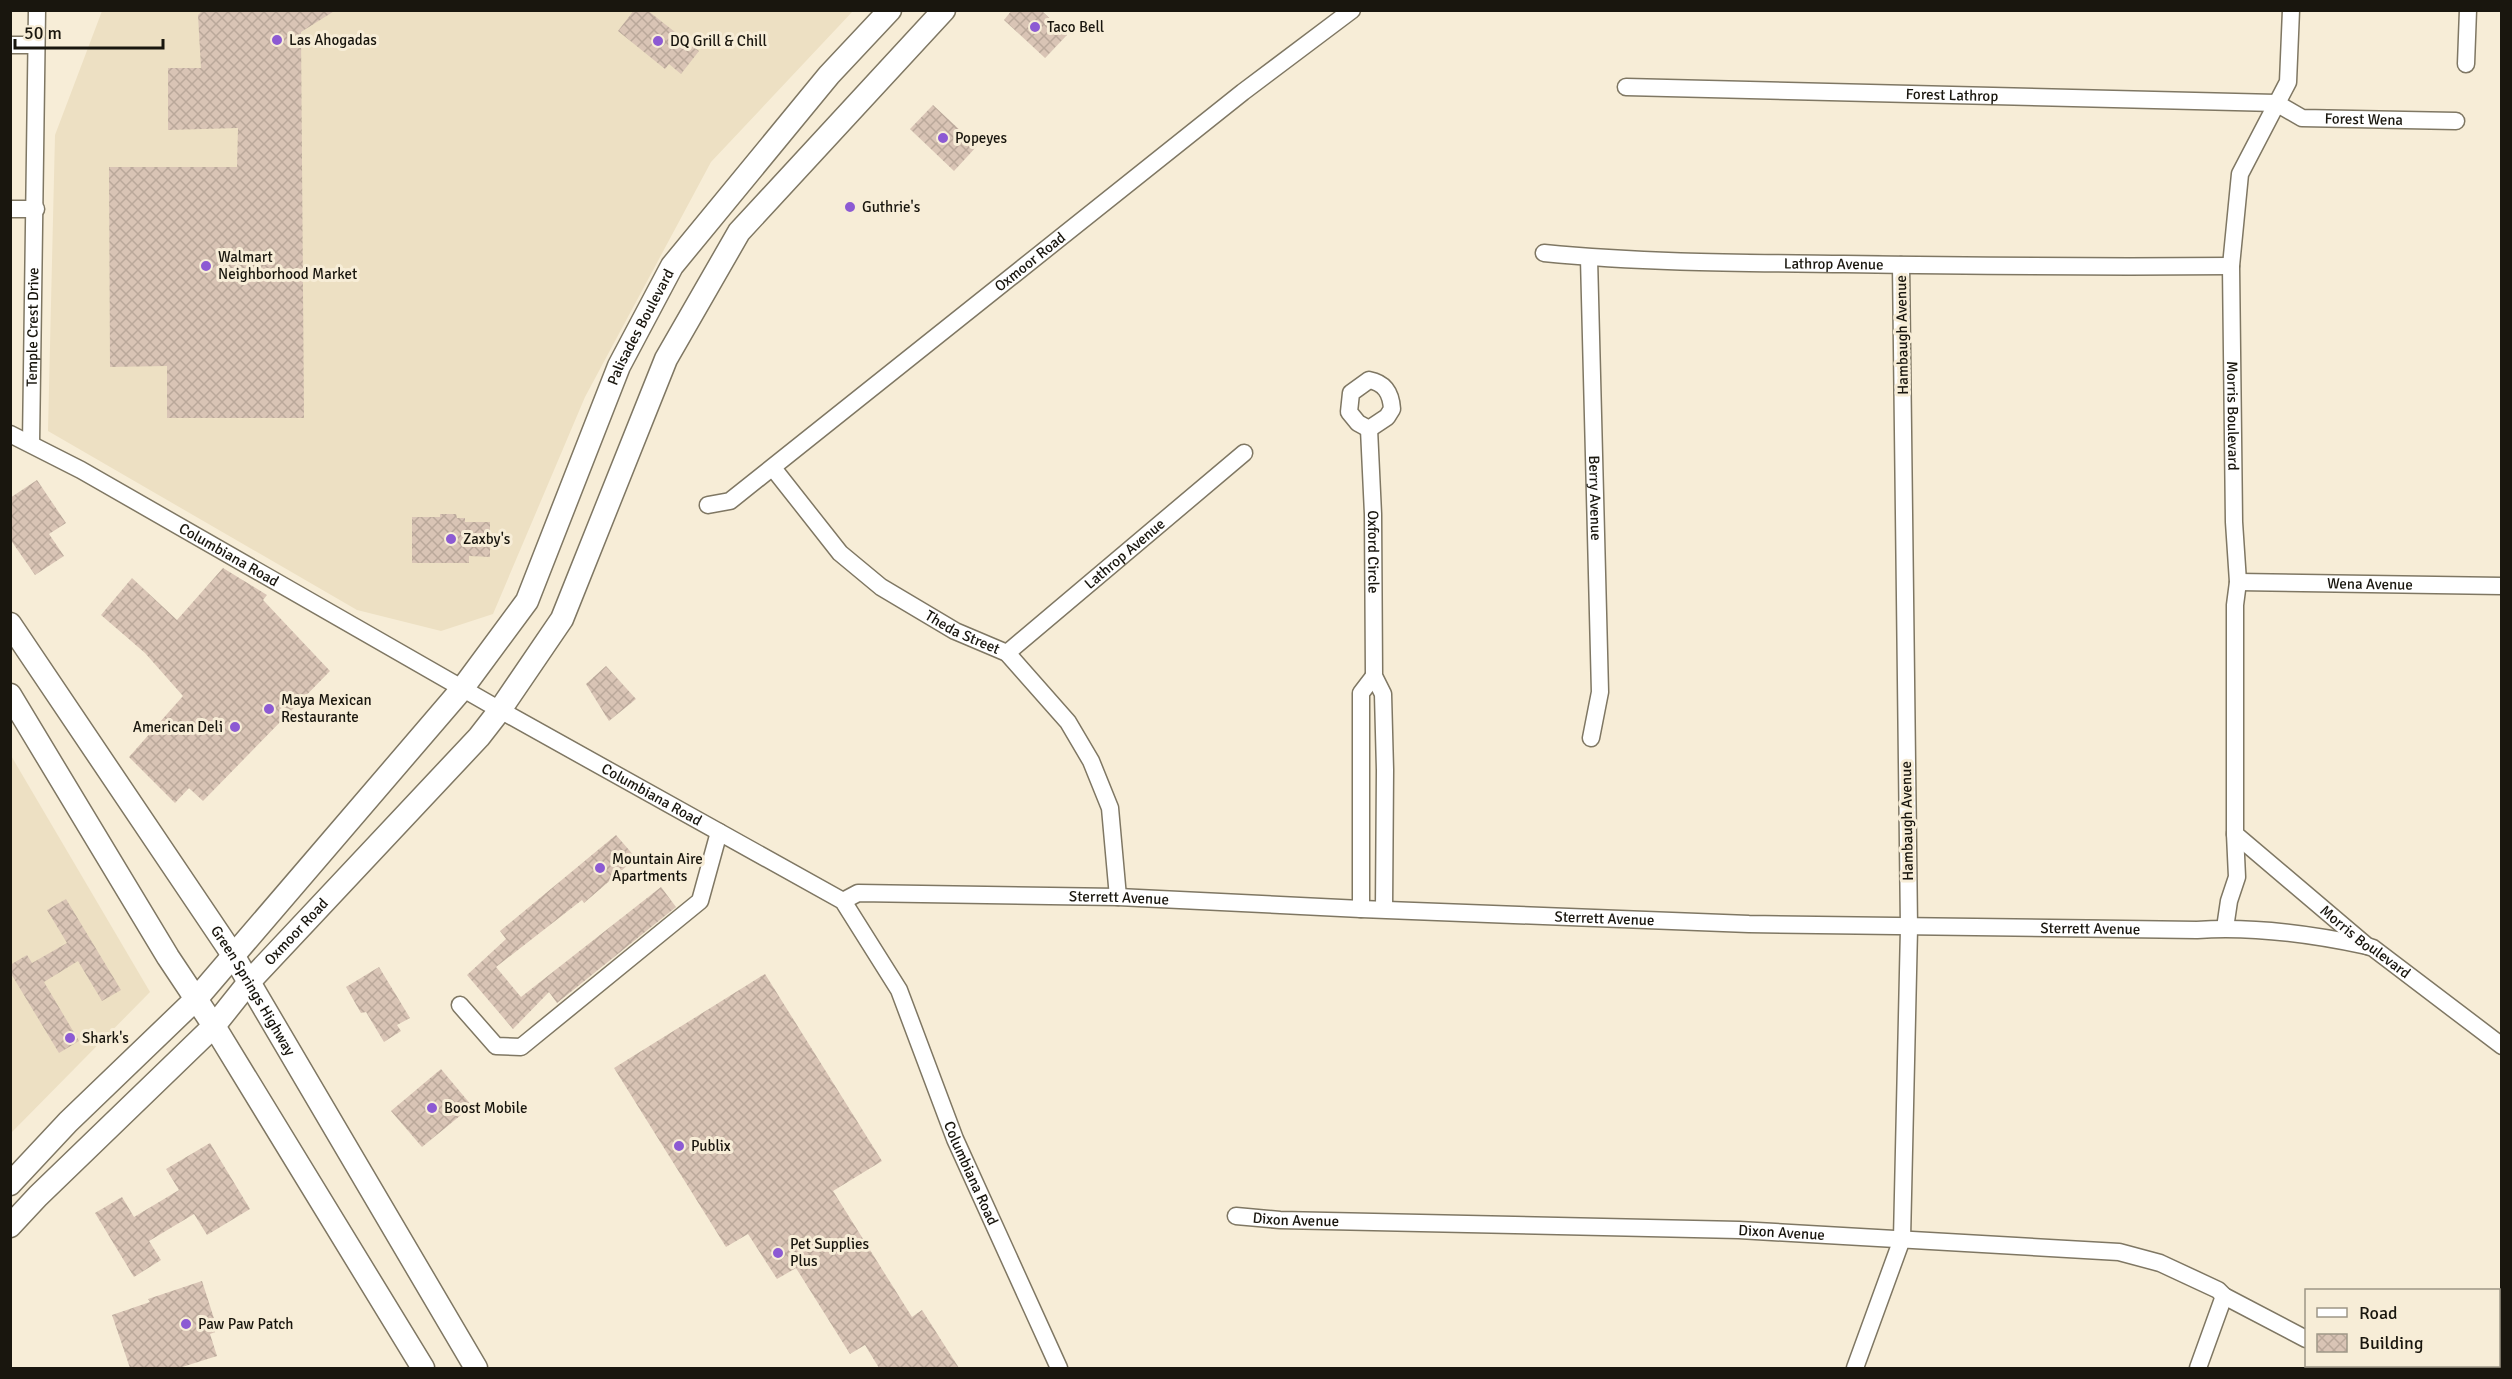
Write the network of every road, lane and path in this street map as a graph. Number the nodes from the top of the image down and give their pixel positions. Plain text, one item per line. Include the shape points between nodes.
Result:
1 (37, 10) edge
2 (890, 10) edge
3 (944, 10) edge
4 (1352, 10) edge
5 (2291, 10) edge
6 (2468, 10) edge
7 (10, 45) edge
8 (36, 45) junction
9 (2466, 64) dead end
10 (1626, 87) dead end
11 (2276, 103) junction
12 (2456, 121) dead end
13 (10, 209) edge
14 (36, 209) junction
15 (1544, 253) dead end
16 (1589, 258) junction
17 (1901, 265) junction
18 (2231, 266) junction
19 (1370, 429) dead end
20 (10, 434) edge
21 (31, 444) junction
22 (1244, 453) dead end
23 (773, 468) junction
24 (708, 505) dead end
25 (2238, 582) junction
26 (2502, 586) edge
27 (10, 624) edge
28 (1007, 653) junction
29 (1374, 676) junction
30 (462, 689) junction
31 (10, 695) edge
32 (500, 710) junction
33 (1591, 738) dead end
34 (1361, 769) junction
35 (1385, 770) junction
36 (719, 832) junction
37 (2235, 834) junction
38 (1118, 897) junction
39 (843, 900) junction
40 (1361, 909) junction
41 (1384, 909) junction
42 (1909, 928) junction
43 (2225, 928) junction
44 (2367, 946) junction
45 (233, 955) junction
46 (249, 982) junction
47 (197, 998) junction
48 (460, 1005) dead end
49 (214, 1026) junction
50 (2500, 1041) edge
51 (10, 1184) edge
52 (1236, 1216) dead end
53 (10, 1226) edge
54 (1902, 1239) junction
55 (2224, 1296) junction
56 (2305, 1338) edge
57 (467, 1365) edge
58 (423, 1368) edge
59 (1059, 1368) edge
60 (1855, 1368) edge
61 (2198, 1368) edge

1 - 8 street, Temple Crest Drive
2 - 30 main road, Palisades Boulevard via 830,75 672,266 619,366 527,601
3 - 32 main road, Oxmoor Road via 739,232 666,359 562,619
4 - 23 street, Oxmoor Road via 1243,92
5 - 11 street, Morris Boulevard via 2288,82
6 - 9 street
7 - 8 street
8 - 14 street, Temple Crest Drive
10 - 11 street, Forest Lathrop
11 - 12 street, Forest Wena via 2302,118
11 - 18 street, Morris Boulevard via 2240,174
13 - 14 street
14 - 21 street, Temple Crest Drive
15 - 16 street, Lathrop Avenue
16 - 17 street, Lathrop Avenue
16 - 33 street, Berry Avenue via 1600,692
17 - 18 street, Lathrop Avenue
17 - 42 street, Hambaugh Avenue
18 - 25 street, Morris Boulevard
19 - 29 street, Oxford Circle
20 - 21 street, Columbiana Road
21 - 30 street, Columbiana Road
22 - 28 street, Lathrop Avenue
23 - 24 street, Oxmoor Road via 730,501
23 - 28 street, Theda Street via 840,553 881,587 955,631
25 - 26 street, Wena Avenue
25 - 37 street, Morris Boulevard
27 - 45 main road, Green Springs Highway
28 - 38 street, Theda Street via 1068,722 1091,761 1110,808
29 - 34 street, Oxford Circle via 1361,693
29 - 35 street, Oxford Circle via 1383,694
30 - 32 street, Columbiana Road
30 - 45 main road, Oxmoor Road
31 - 47 main road via 168,957
32 - 36 street, Columbiana Road
32 - 46 main road, Oxmoor Road
34 - 35 street
34 - 40 street, Oxford Circle
35 - 41 street, Oxford Circle
36 - 39 street, Columbiana Road
36 - 48 street via 700,900 520,1047 496,1046
37 - 43 street, Morris Boulevard via 2237,877
37 - 44 street, Morris Boulevard
38 - 39 street, Sterrett Avenue via 858,893
38 - 40 street, Sterrett Avenue
39 - 59 street, Columbiana Road via 899,990 955,1139
40 - 41 street, Sterrett Avenue
41 - 42 street, Sterrett Avenue
42 - 43 street, Sterrett Avenue
42 - 54 street, Hambaugh Avenue
43 - 44 street, Sterrett Avenue via 2319,936
44 - 50 street, Morris Boulevard
45 - 46 main road, Green Springs Highway
45 - 47 main road, Oxmoor Road
46 - 49 main road, Oxmoor Road
46 - 57 main road, Green Springs Highway
47 - 49 main road
47 - 51 main road, Oxmoor Road via 68,1122
49 - 53 main road, Oxmoor Road
49 - 58 main road
52 - 54 street, Dixon Avenue via 1739,1230
54 - 55 street, Dixon Avenue via 2119,1252 2160,1263
54 - 60 street, Hambaugh Avenue
55 - 56 street, Dixon Avenue
55 - 61 street

